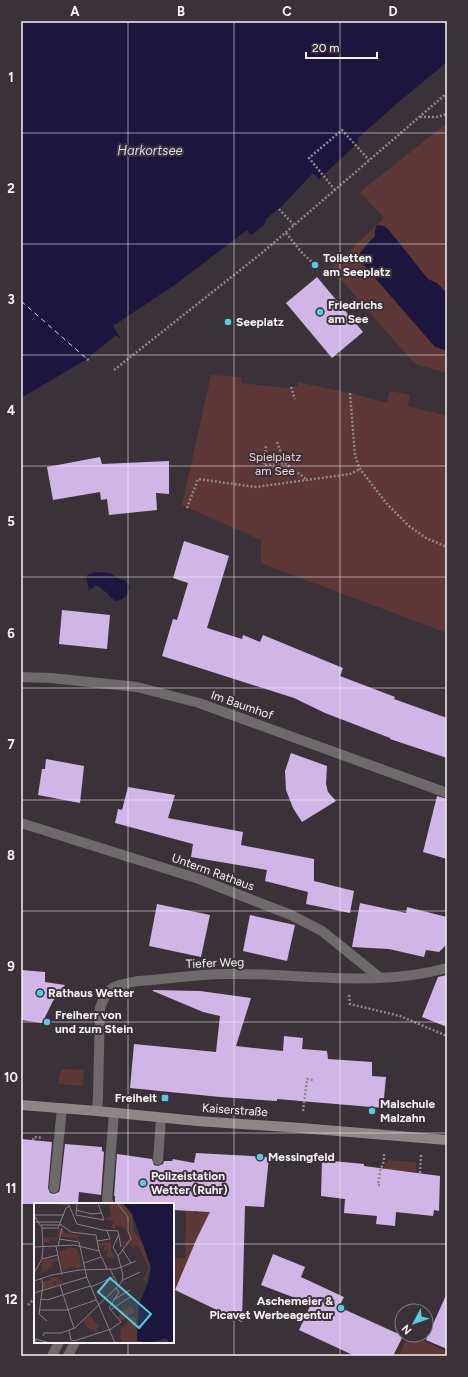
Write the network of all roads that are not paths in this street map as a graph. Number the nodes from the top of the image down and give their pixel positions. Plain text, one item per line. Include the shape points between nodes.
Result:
1 (21, 677) edge
2 (447, 793) edge
3 (21, 823) edge
4 (447, 968) edge
5 (380, 977) junction
6 (21, 1106) edge
7 (62, 1108) junction
8 (97, 1111) junction
9 (114, 1113) junction
10 (161, 1118) junction
11 (447, 1140) edge
12 (158, 1160) dead end
13 (54, 1188) dead end
14 (108, 1203) edge
15 (58, 1343) edge
16 (74, 1343) edge
17 (52, 1356) edge
18 (68, 1356) edge

1 - 2 street, Im Baumhof via 137,687 260,724
3 - 5 street, Unterm Rathaus via 199,879 291,915 322,931
4 - 5 street, Tiefer Weg via 425,974
5 - 8 street, Tiefer Weg via 226,974 139,981 109,989 100,1008
6 - 7 main road, Kaiserstraße
7 - 8 main road, Kaiserstraße
7 - 13 street
8 - 9 main road, Kaiserstraße
9 - 10 main road, Kaiserstraße
9 - 14 street
10 - 11 main road, Kaiserstraße
10 - 12 street
15 - 17 street
16 - 18 street

